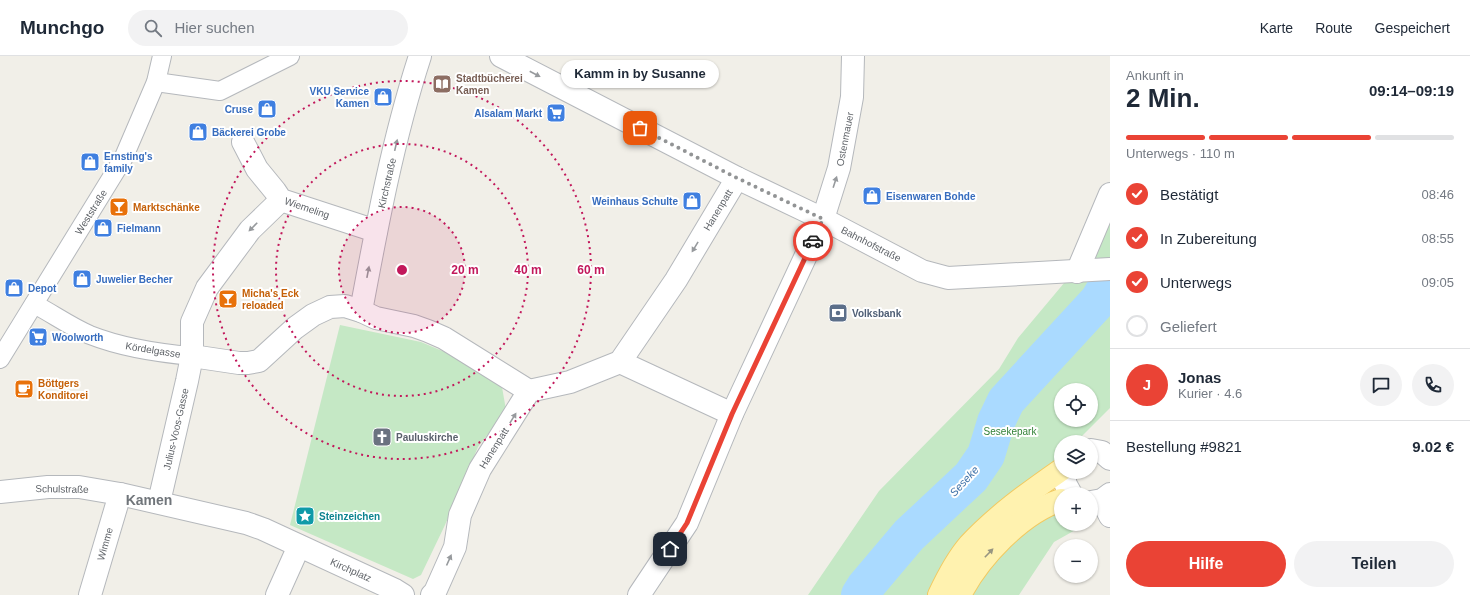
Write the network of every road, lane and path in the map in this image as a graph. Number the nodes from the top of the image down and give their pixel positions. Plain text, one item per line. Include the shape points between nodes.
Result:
1 (162, 56) edge
2 (290, 56) edge
3 (420, 56) edge
4 (501, 56) edge
5 (854, 56) edge
6 (156, 82) junction
7 (243, 142) dead end
8 (737, 178) junction
9 (1110, 194) edge
10 (281, 200) junction
11 (823, 219) junction
12 (376, 231) junction
13 (1094, 270) edge
14 (34, 304) junction
15 (361, 311) junction
16 (192, 356) junction
17 (0, 359) edge
18 (620, 362) junction
19 (529, 391) junction
20 (732, 414) junction
21 (1054, 475) edge
22 (0, 492) edge
23 (114, 493) junction
24 (159, 502) junction
25 (1054, 502) edge
26 (264, 529) joint
27 (299, 546) junction
28 (90, 595) edge
29 (277, 595) edge
30 (403, 595) edge
31 (432, 595) edge
32 (639, 595) edge
33 (939, 595) edge
34 (960, 595) edge

1 - 6 street, Weststraße
2 - 6 street via 220,91
12 -> 3 street, Kirchstraße via 406,101
4 -> 8 street, Bahnhofstraße
11 -> 5 street, Ostenmauer via 841,160 852,97
6 - 14 street, Weststraße via 123,159
7 - 10 street, Wiemeling via 257,169
8 - 11 street, Bahnhofstraße
8 -> 18 street, Hanenpatt via 676,280
9 - 13 street
10 - 12 street, Wiemeling
10 -> 16 street, Kördelgasse via 250,230 207,288 192,322
11 - 13 street, Bahnhofstraße via 922,271 948,278
11 - 20 street, Ostenmauer
15 -> 12 street, Kirchstraße
14 - 16 street, Kördelgasse via 108,341 160,353
14 - 17 street, Weststraße
15 - 16 street via 345,306 330,307 295,328 259,360 248,363
15 - 19 street via 376,318 414,326 438,335
16 - 24 street, Julius-Voos-Gasse
18 - 19 street via 570,382
18 - 20 street
31 -> 19 street, Hanenpatt via 455,547 460,515 480,469
20 - 32 street, Ostenmauer via 687,523
21 - 33 main road via 1001,514 968,546
22 - 23 street, Schulstraße via 79,487
23 - 24 street, Schulstraße
23 - 28 street, Wimme
24 - 26 street, Schulstraße via 246,522
34 -> 25 main road via 985,556 1019,524
26 - 27 street, Kirchplatz
27 - 29 street
27 - 30 street, Kirchplatz

